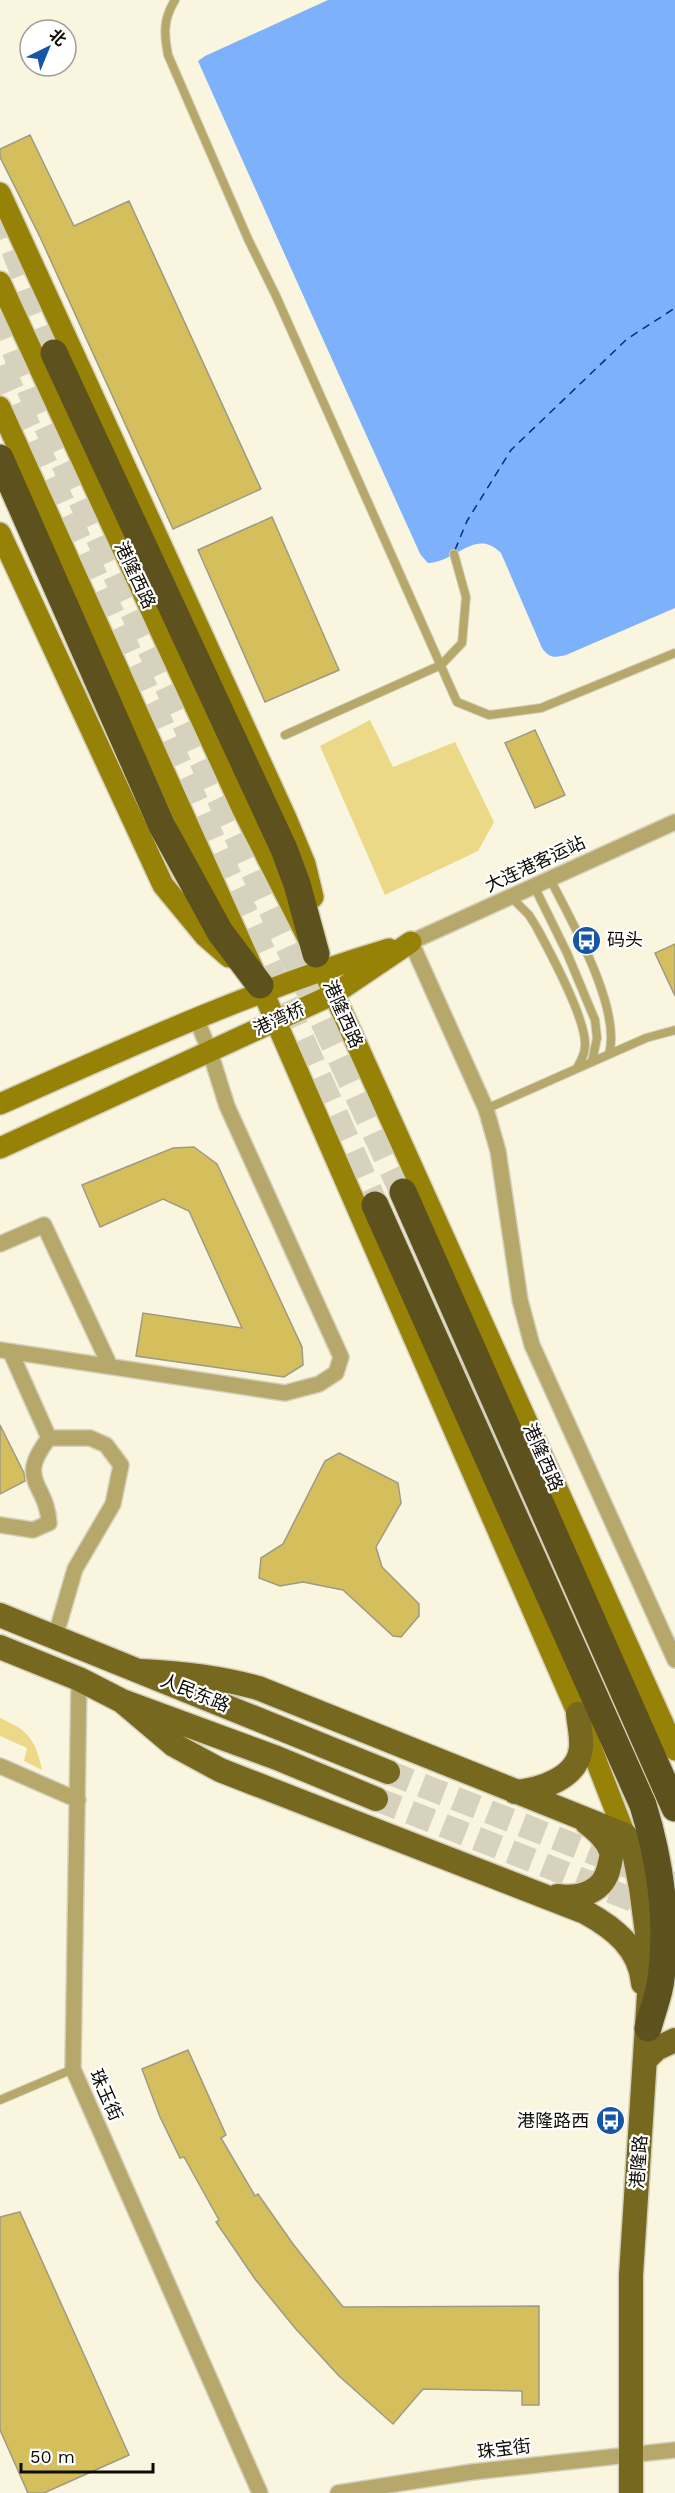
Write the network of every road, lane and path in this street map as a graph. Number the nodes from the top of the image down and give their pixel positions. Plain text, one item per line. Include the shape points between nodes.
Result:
1 (175, 0) edge
2 (0, 193) edge
3 (0, 282) edge
4 (54, 353) tunnel mouth
5 (0, 407) edge
6 (0, 458) edge
7 (0, 533) edge
8 (454, 554) dead end
9 (675, 653) edge
10 (441, 665) junction
11 (285, 735) dead end
12 (675, 822) edge
13 (550, 879) junction
14 (534, 886) junction
15 (511, 897) junction
16 (411, 942) junction
17 (319, 961) junction
18 (262, 989) junction
19 (334, 994) junction
20 (196, 1018) junction
21 (275, 1020) junction
22 (675, 1030) edge
23 (210, 1053) junction
24 (609, 1054) junction
25 (592, 1062) junction
26 (577, 1068) junction
27 (0, 1104) edge
28 (486, 1108) junction
29 (0, 1148) edge
30 (403, 1192) tunnel mouth
31 (375, 1205) tunnel mouth
32 (0, 1244) edge
33 (6, 1351) edge
34 (110, 1366) junction
35 (49, 1438) junction
36 (0, 1525) edge
37 (0, 1615) edge
38 (59, 1624) dead end
39 (0, 1647) edge
40 (675, 1660) edge
41 (141, 1671) junction
42 (79, 1679) junction
43 (122, 1701) junction
44 (578, 1714) junction
45 (675, 1750) edge
46 (0, 1766) edge
47 (388, 1772) tunnel mouth
48 (514, 1792) junction
49 (376, 1799) tunnel mouth
50 (78, 1800) junction
51 (675, 1808) edge
52 (580, 1818) junction
53 (625, 1835) junction
54 (534, 1892) junction
55 (648, 2028) junction
56 (675, 2040) edge
57 (646, 2059) junction
58 (73, 2069) junction
59 (0, 2100) edge
60 (675, 2450) edge
61 (631, 2454) junction
62 (260, 2493) edge
63 (338, 2493) edge
64 (631, 2493) edge

1 - 10 lane via 168,11 164,32 168,55
2 - 17 main road via 286,818 305,864 316,910
3 - 17 main road, 港隆西路 via 243,810
4 - 17 highway via 284,849
5 - 18 main road
6 - 18 highway via 162,826 220,932
7 - 18 main road via 163,885 205,936
8 - 10 lane via 466,597 462,643
9 - 10 lane via 541,708 489,715 457,702
10 - 11 lane
12 - 13 street, 大连港客运站
13 - 14 street, 大连港客运站
13 - 24 lane via 608,1010 612,1030
14 - 15 street, 大连港客运站
14 - 25 lane via 595,1020 597,1038
15 - 16 street, 大连港客运站
15 - 26 lane via 537,928 578,1015 585,1046
16 - 17 main road, 港湾桥
16 - 19 main road, 港湾桥
16 - 28 street
17 - 18 main road, 港湾桥
17 - 19 main road, 港隆西路
18 - 20 main road, 港湾桥
18 - 21 main road
19 - 21 main road, 港湾桥
19 - 45 main road, 港隆西路
20 - 23 street
20 - 27 main road, 港湾桥
21 - 23 main road, 港湾桥
21 - 44 main road
22 - 24 lane
23 - 29 main road, 港湾桥
23 - 34 street via 227,1106 341,1357 336,1373 319,1384 285,1393
24 - 25 lane
25 - 26 lane
26 - 28 lane
28 - 40 street via 498,1151 520,1300 532,1345
30 - 51 highway
31 - 55 highway via 643,1805 655,1845 662,1891 661,1980
32 - 34 street via 44,1225
33 - 34 street
33 - 35 street
35 - 36 street via 35,1456 33,1478 49,1523 33,1530
35 - 38 street via 90,1438 106,1445 121,1465 113,1504 75,1569
37 - 41 main road, 人民东路
39 - 42 main road
41 - 47 main road, 人民东路
41 - 48 main road via 196,1674 258,1688
42 - 43 main road
42 - 50 street, 珠玉街
43 - 49 main road, 人民东路
43 - 54 main road via 174,1745 220,1770
44 - 48 main road via 581,1748 574,1766 547,1786
44 - 53 main road
46 - 50 street
48 - 52 main road
50 - 58 street, 珠玉街
52 - 53 main road
52 - 54 main road via 602,1835 611,1854 600,1886 586,1895 564,1897
53 - 55 main road, 港隆路 via 633,1847 648,1935
54 - 55 main road via 585,1911 625,1940 643,1976
55 - 57 main road, 港隆路
56 - 57 main road
57 - 61 main road, 港隆路 via 631,2275
58 - 59 lane
58 - 62 street, 珠玉街
60 - 61 street, 珠宝街
61 - 63 street, 珠宝街 via 472,2472
61 - 64 main road, 港隆路

